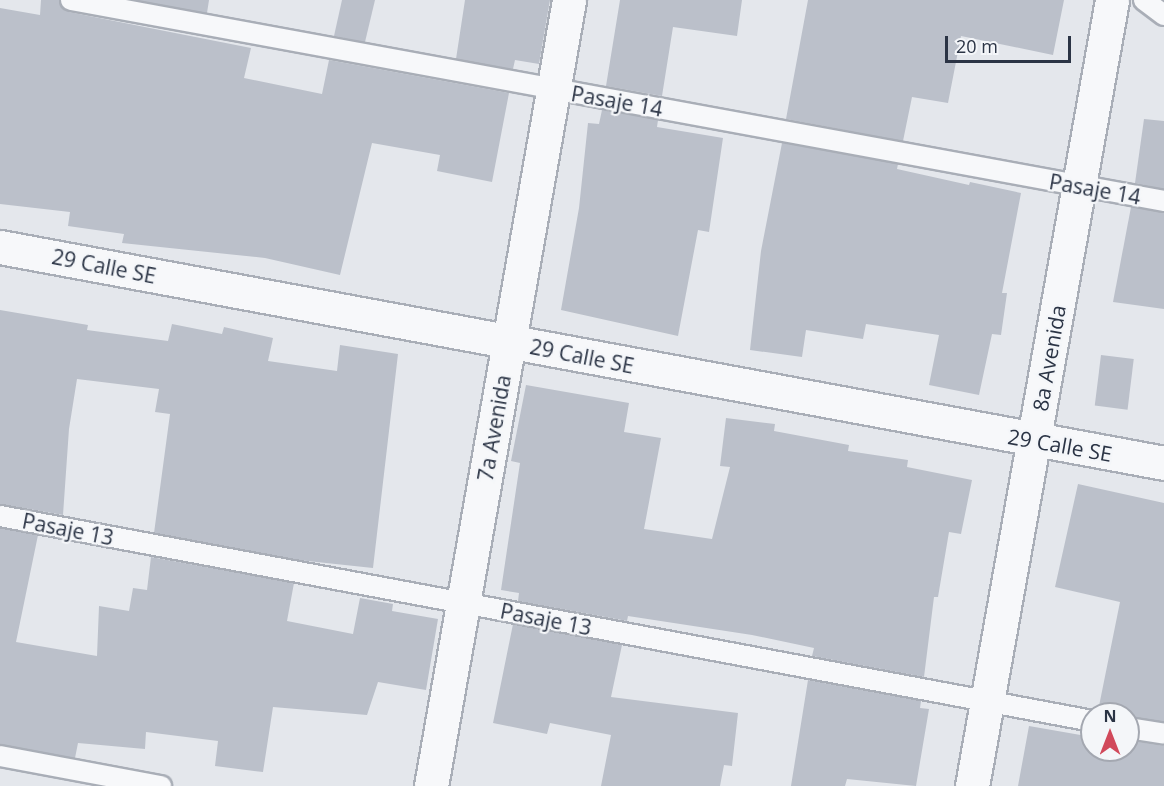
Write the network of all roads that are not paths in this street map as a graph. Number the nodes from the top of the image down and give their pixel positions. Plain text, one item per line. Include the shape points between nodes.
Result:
1 (71, 0) edge
2 (569, 0) edge
3 (1112, 0) edge
4 (1144, 0) edge
5 (1164, 15) edge
6 (553, 90) junction
7 (1079, 186) junction
8 (1164, 201) edge
9 (0, 247) edge
10 (509, 342) junction
11 (1034, 441) junction
12 (1164, 464) edge
13 (0, 516) edge
14 (463, 603) junction
15 (987, 701) junction
16 (1080, 719) edge
17 (1140, 730) edge
18 (1164, 734) edge
19 (0, 756) edge
20 (160, 786) edge
21 (431, 786) edge
22 (972, 786) edge

1 - 6 lane, Pasaje 14
2 - 6 street, 7a Avenida
3 - 7 street, 8a Avenida
4 - 5 lane
6 - 7 lane, Pasaje 14
6 - 10 street, 7a Avenida
7 - 8 lane, Pasaje 14
7 - 11 street, 8a Avenida
9 - 10 street, 29 Calle SE
10 - 11 street, 29 Calle SE
10 - 14 street, 7a Avenida
11 - 12 street, 29 Calle SE
11 - 15 street, 8a Avenida
13 - 14 lane, Pasaje 13
14 - 15 lane, Pasaje 13
14 - 21 street, 7a Avenida
15 - 16 lane, Pasaje 13
15 - 22 street, 8a Avenida
17 - 18 lane
19 - 20 lane

